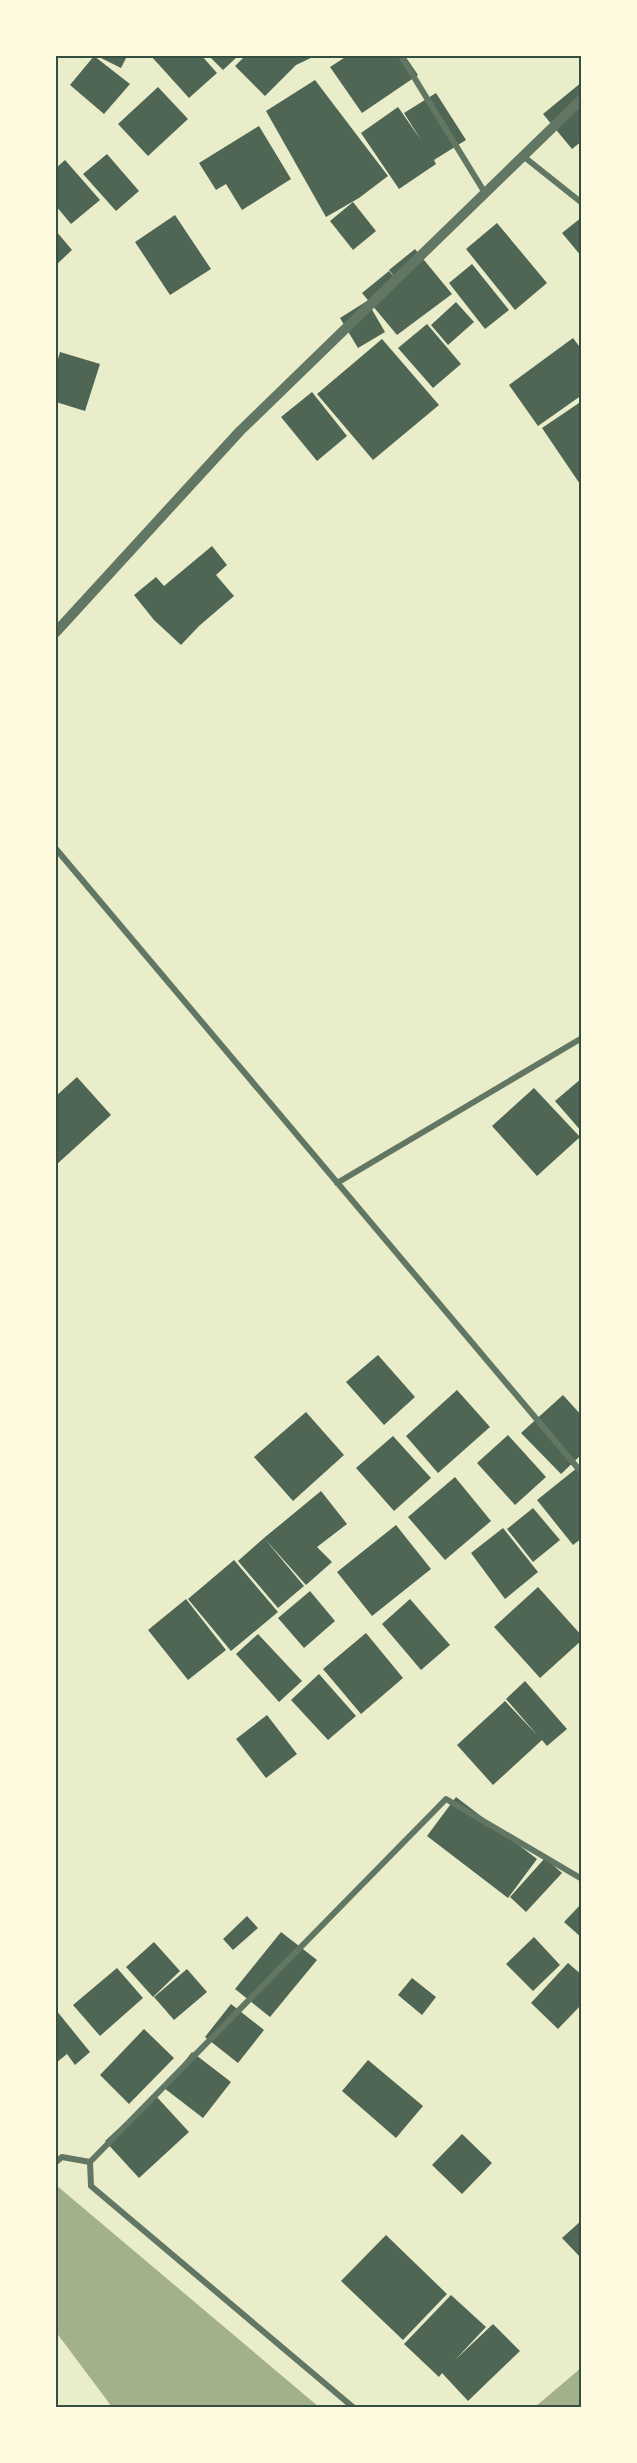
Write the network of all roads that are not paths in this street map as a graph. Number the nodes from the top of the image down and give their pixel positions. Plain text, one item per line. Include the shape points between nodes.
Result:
1 (401, 56) edge
2 (582, 99) edge
3 (524, 156) junction
4 (485, 193) junction
5 (582, 204) edge
6 (56, 632) edge
7 (56, 849) edge
8 (582, 1038) edge
9 (337, 1183) junction
10 (582, 1473) edge
11 (582, 1879) edge
12 (56, 2162) edge
13 (90, 2162) junction
14 (354, 2408) edge

1 - 4 street
2 - 3 street
3 - 4 street
3 - 5 street
4 - 6 street via 240,430
7 - 9 street
8 - 9 street
9 - 10 street
11 - 13 street via 446,1799
12 - 13 street via 62,2157
13 - 14 street via 91,2186

